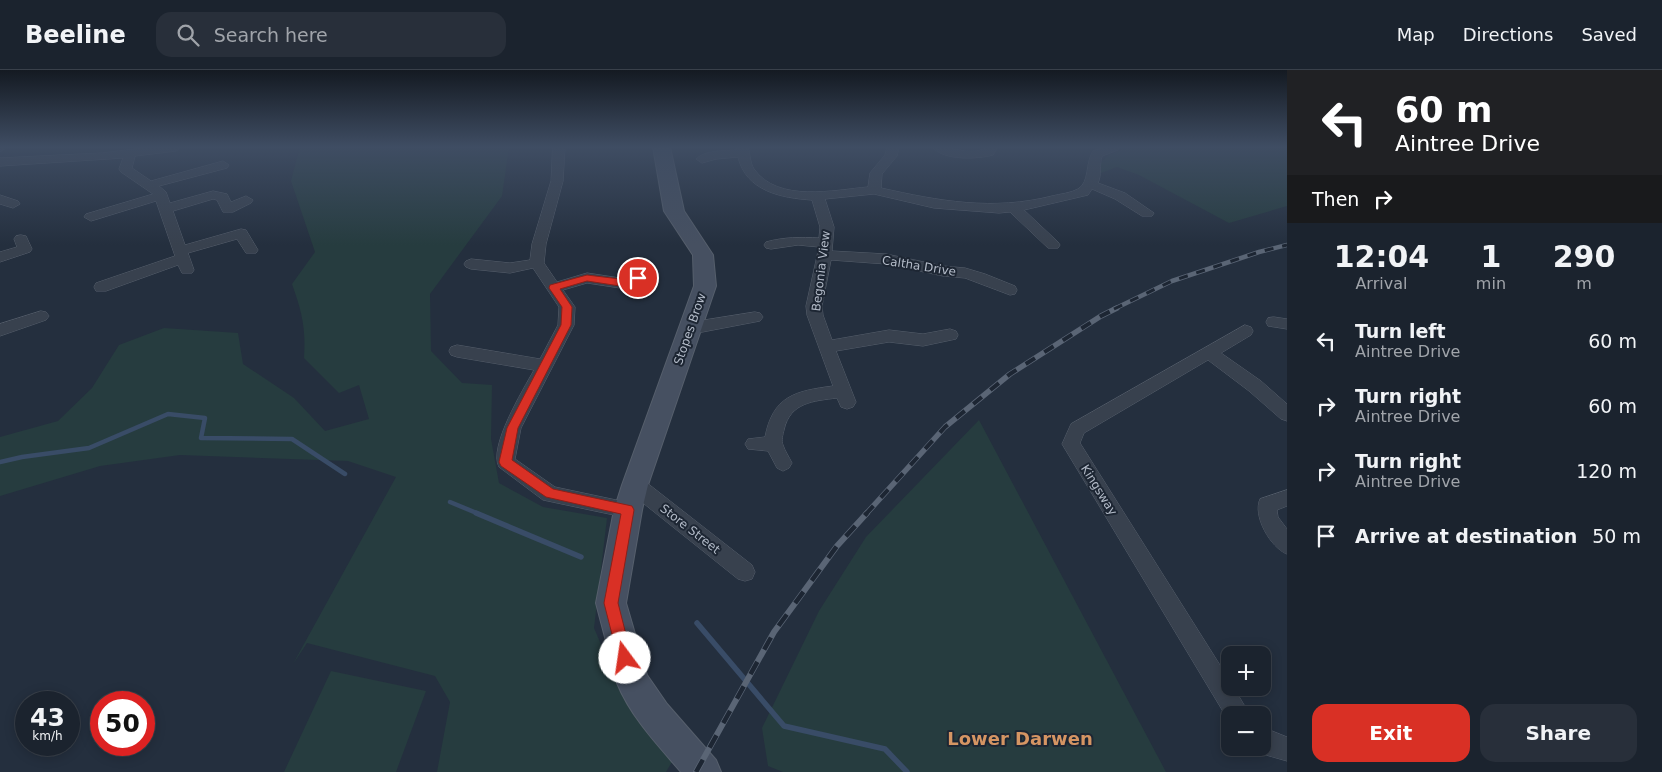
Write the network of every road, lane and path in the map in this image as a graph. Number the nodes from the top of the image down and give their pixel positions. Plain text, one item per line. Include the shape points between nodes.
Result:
1 (141, 180) edge
2 (168, 180) edge
3 (557, 180) edge
4 (668, 180) edge
5 (758, 180) edge
6 (875, 180) edge
7 (1094, 180) edge
8 (1090, 184) junction
9 (149, 185) junction
10 (874, 190) junction
11 (817, 196) junction
12 (0, 198) edge
13 (246, 200) dead end
14 (163, 203) junction
15 (13, 204) dead end
16 (1014, 208) junction
17 (1147, 213) dead end
18 (92, 217) dead end
19 (21, 239) dead end
20 (771, 245) dead end
21 (1053, 245) dead end
22 (825, 249) junction
23 (251, 250) dead end
24 (0, 257) edge
25 (183, 260) junction
26 (537, 263) junction
27 (471, 264) dead end
28 (638, 278) dead end
29 (101, 287) dead end
30 (554, 288) junction
31 (1010, 290) dead end
32 (41, 316) dead end
33 (755, 317) dead end
34 (692, 328) junction
35 (0, 330) edge
36 (1245, 331) dead end
37 (950, 335) dead end
38 (827, 347) junction
39 (457, 351) dead end
40 (1210, 353) junction
41 (545, 366) junction
42 (1287, 414) edge
43 (754, 444) dead end
44 (773, 444) junction
45 (783, 463) dead end
46 (631, 498) junction
47 (1287, 498) edge
48 (1287, 545) edge
49 (745, 572) dead end
50 (1232, 706) edge
51 (1271, 744) edge
52 (1287, 749) edge
53 (704, 772) edge

1 - 9 street
2 - 9 street
3 - 26 street via 539,244
4 - 34 main road, Stopes Brow via 674,212 703,256 705,286
5 - 11 street via 786,193
6 - 10 street
7 - 8 street
8 - 16 street via 1083,192
8 - 17 street via 1120,196
9 - 14 street via 159,192
10 - 11 street
10 - 16 street via 934,204
11 - 22 street, Begonia View via 827,227
12 - 15 street
13 - 14 street via 228,209 222,197 213,195
14 - 18 street
14 - 25 street
16 - 21 street
19 - 24 street via 25,249
20 - 22 street, Caltha Drive via 798,241
22 - 31 street, Caltha Drive via 864,259 886,259 980,276
22 - 38 street, Begonia View via 814,306
23 - 25 street via 241,233
25 - 29 street
26 - 27 street via 510,268
26 - 30 street
28 - 30 street via 620,283 587,278
30 - 41 street via 567,307 566,325
32 - 35 street
33 - 34 street
34 - 46 main road, Stopes Brow
36 - 40 street, Kingsway
37 - 38 street via 923,340 889,336
38 - 44 street, Begonia View via 845,396 800,397 787,405 779,416
39 - 41 street
40 - 42 street via 1256,386
40 - 50 street, Kingsway via 1077,429 1071,444
41 - 46 street via 512,428 505,462 550,494
43 - 44 street
44 - 45 street
46 - 49 street, Store Street
46 - 53 main road, Stopes Brow via 611,603 633,683 655,716
47 - 48 street via 1267,505 1268,520
51 - 52 street

